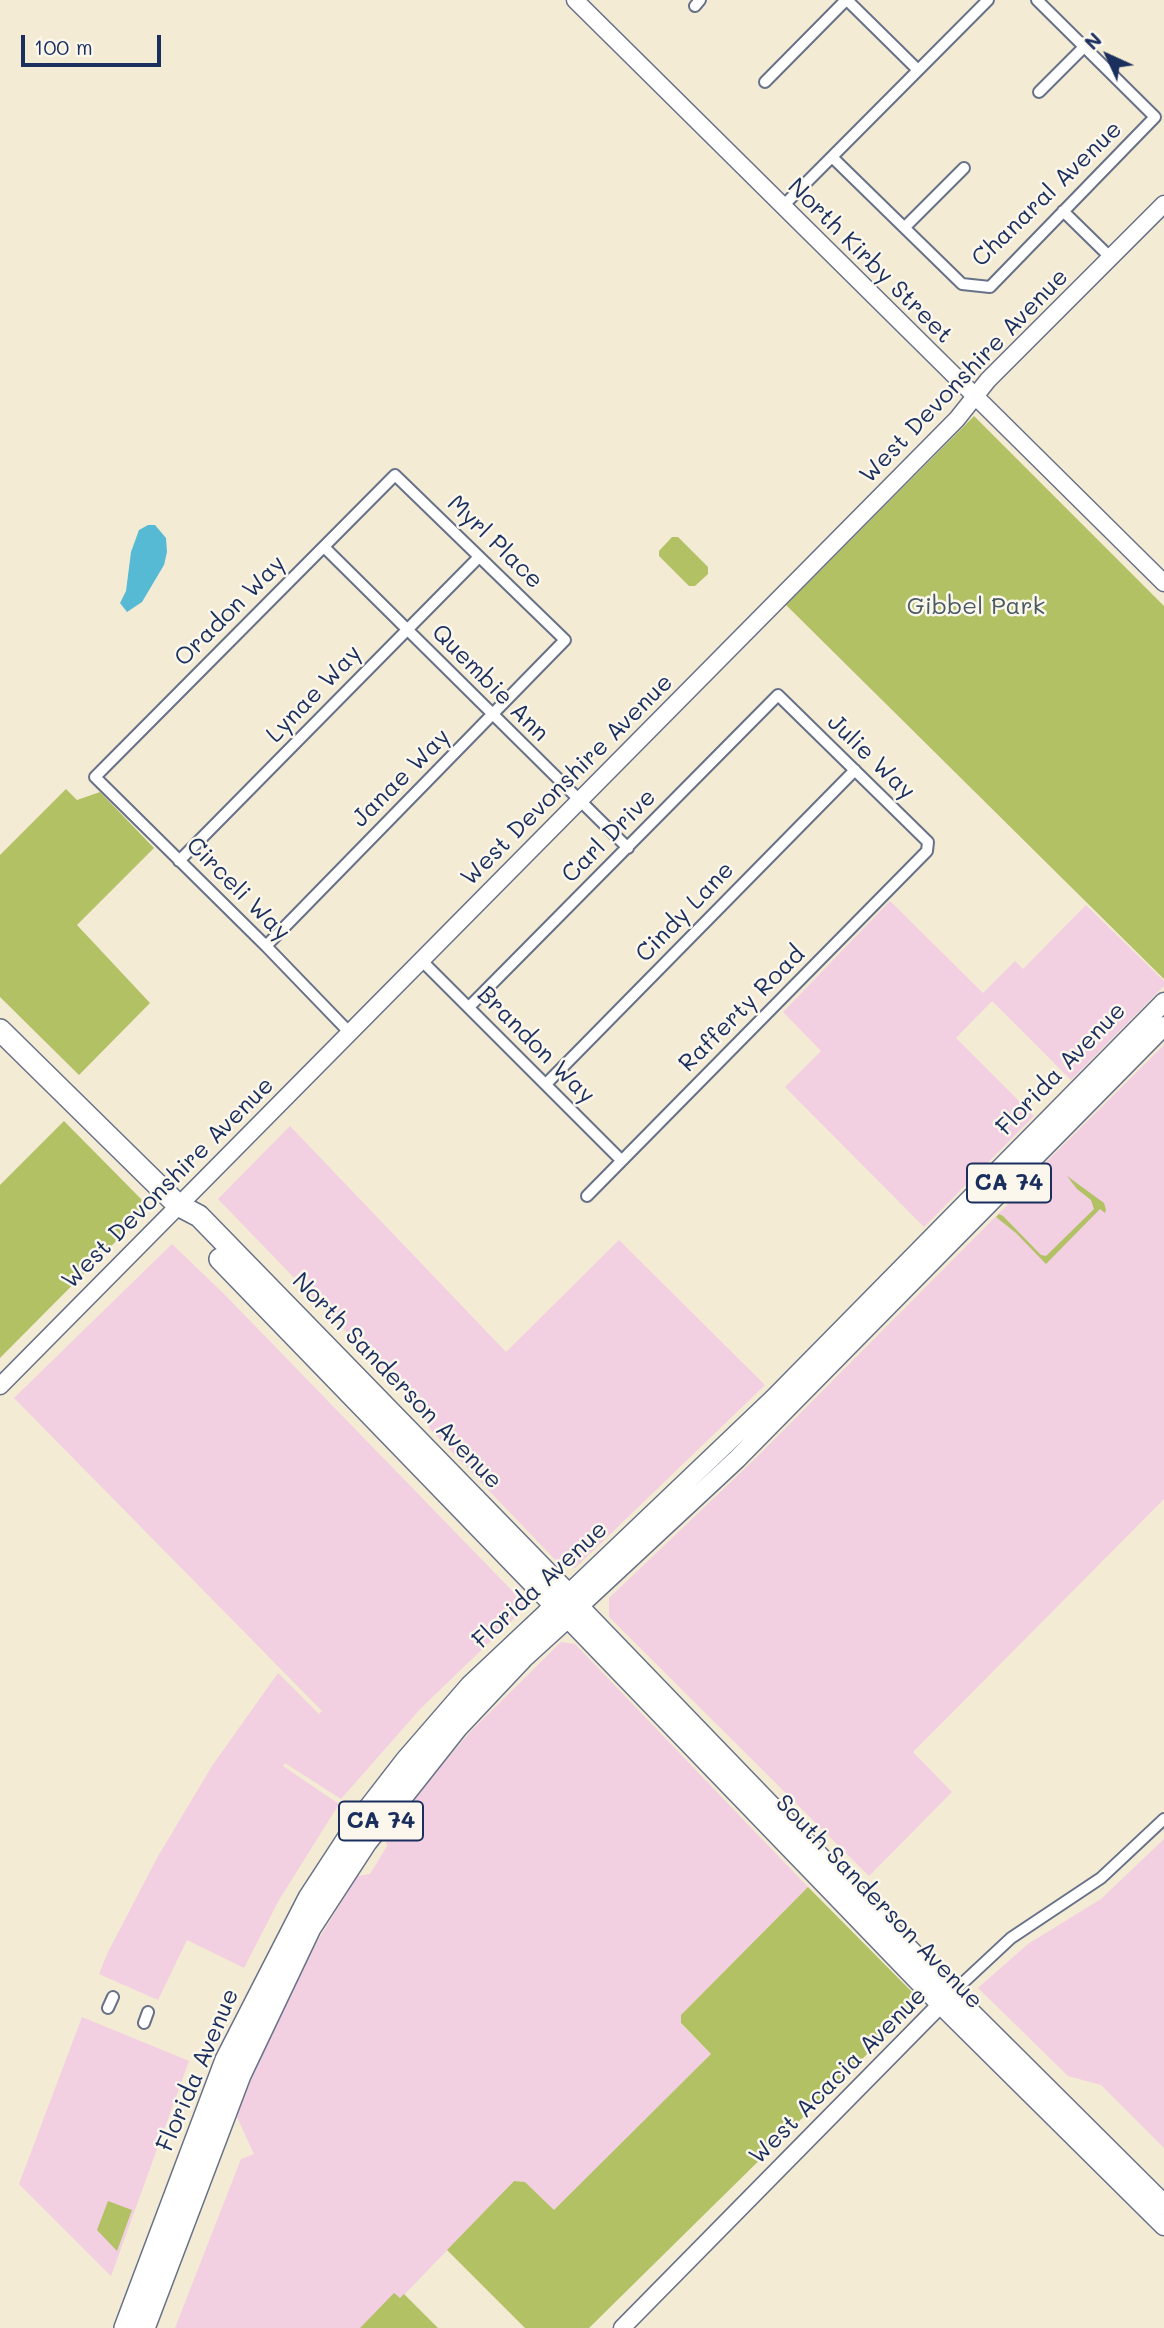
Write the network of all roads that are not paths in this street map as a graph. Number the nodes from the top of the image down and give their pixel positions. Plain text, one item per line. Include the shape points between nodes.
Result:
1 (575, 0) edge
2 (846, 0) edge
3 (988, 0) edge
4 (1037, 0) edge
5 (1084, 47) junction
6 (918, 70) junction
7 (765, 82) dead end
8 (1039, 92) dead end
9 (832, 157) junction
10 (964, 168) dead end
11 (1164, 204) edge
12 (783, 206) junction
13 (1063, 211) junction
14 (905, 227) junction
15 (1111, 258) junction
16 (975, 397) junction
17 (395, 475) joint
18 (324, 547) junction
19 (479, 557) junction
20 (1164, 583) edge
21 (406, 629) junction
22 (565, 640) joint
23 (778, 695) joint
24 (493, 716) junction
25 (855, 770) junction
26 (95, 777) joint
27 (580, 800) junction
28 (628, 848) junction
29 (927, 851) joint
30 (179, 861) junction
31 (266, 946) junction
32 (421, 960) junction
33 (1164, 1002) edge
34 (469, 1007) junction
35 (1164, 1013) edge
36 (1164, 1026) edge
37 (0, 1030) edge
38 (349, 1032) junction
39 (1136, 1054) junction
40 (1102, 1065) junction
41 (546, 1084) junction
42 (1060, 1131) junction
43 (621, 1160) junction
44 (587, 1196) dead end
45 (178, 1205) junction
46 (0, 1386) edge
47 (420, 1467) junction
48 (462, 1486) junction
49 (478, 1502) junction
50 (567, 1606) junction
51 (662, 1715) junction
52 (731, 1765) junction
53 (728, 1784) junction
54 (1164, 1819) edge
55 (358, 1823) junction
56 (807, 1844) junction
57 (812, 1871) junction
58 (846, 1885) junction
59 (300, 1950) junction
60 (946, 1999) junction
61 (148, 2012) dead end
62 (144, 2023) dead end
63 (1164, 2204) edge
64 (1164, 2226) edge
65 (125, 2328) edge
66 (144, 2328) edge
67 (622, 2328) edge

1 - 12 street, North Kirby Street
2 - 6 street
2 - 7 street
3 - 6 street
4 - 5 street
5 - 8 street
5 - 13 street, Chanaral Avenue via 1155,117
6 - 9 street
9 - 12 street
9 - 14 street
10 - 14 street
11 - 15 street, West Devonshire Avenue
12 - 16 street, North Kirby Street
13 - 14 street, Chanaral Avenue via 990,287 962,284
13 - 15 street
15 - 16 street, West Devonshire Avenue
16 - 20 street, North Kirby Street
16 - 27 street, West Devonshire Avenue
17 - 18 street, Oradon Way
17 - 19 street, Myrl Place
18 - 21 street, Quembie Ann
18 - 26 street, Oradon Way
19 - 21 street, Lynae Way
19 - 22 street, Myrl Place
21 - 24 street, Quembie Ann
21 - 30 street, Lynae Way
22 - 24 street, Janae Way
23 - 25 street, Julie Way
23 - 28 street, Carl Drive
24 - 27 street, Quembie Ann
24 - 31 street, Janae Way
25 - 29 street, Julie Way via 928,842
25 - 41 street, Cindy Lane
26 - 30 street, Circeli Way
27 - 28 street, Quembie Ann
27 - 32 street, West Devonshire Avenue
28 - 34 street, Carl Drive
29 - 43 street, Rafferty Road
30 - 31 street, Circeli Way
31 - 38 street, Circeli Way
32 - 34 street, Brandon Way
32 - 38 street, West Devonshire Avenue
33 - 40 main road, Florida Avenue
34 - 41 street, Brandon Way
35 - 39 main road via 1138,1043
36 - 39 main road, Florida Avenue / CA 74
37 - 45 highway, North Sanderson Avenue
38 - 45 street, West Devonshire Avenue
39 - 42 main road, Florida Avenue / CA 74
40 - 42 main road via 1106,1074 1067,1115
40 - 50 main road, Florida Avenue
41 - 43 street, Brandon Way
42 - 50 main road, Florida Avenue / CA 74 via 737,1459
43 - 44 street, Rafferty Road
45 - 46 street, West Devonshire Avenue
45 - 47 highway, North Sanderson Avenue via 189,1226
45 - 48 highway, North Sanderson Avenue via 199,1216
47 - 48 highway via 422,1459
47 - 49 highway via 469,1505
47 - 50 highway, North Sanderson Avenue
48 - 49 highway, North Sanderson Avenue
49 - 50 highway, North Sanderson Avenue
50 - 51 main road, South Sanderson Avenue
50 - 52 main road, South Sanderson Avenue
50 - 55 highway, Florida Avenue via 471,1686
50 - 59 highway, Florida Avenue / CA 74 via 408,1786 359,1852
51 - 52 main road via 722,1766
51 - 53 main road, South Sanderson Avenue
52 - 56 main road, South Sanderson Avenue
53 - 56 main road via 736,1781 784,1829
53 - 57 main road, South Sanderson Avenue
54 - 60 street, West Acacia Avenue via 1101,1878 1011,1938
55 - 59 highway via 364,1830 307,1919
55 - 65 highway, Florida Avenue via 309,1898 226,2060
56 - 58 main road, South Sanderson Avenue
57 - 58 main road via 836,1885
57 - 60 main road, South Sanderson Avenue
58 - 60 main road, South Sanderson Avenue
59 - 66 highway, Florida Avenue / CA 74 via 246,2062
60 - 63 main road, South Sanderson Avenue
60 - 64 main road, South Sanderson Avenue
60 - 67 street, West Acacia Avenue
61 - 62 street

